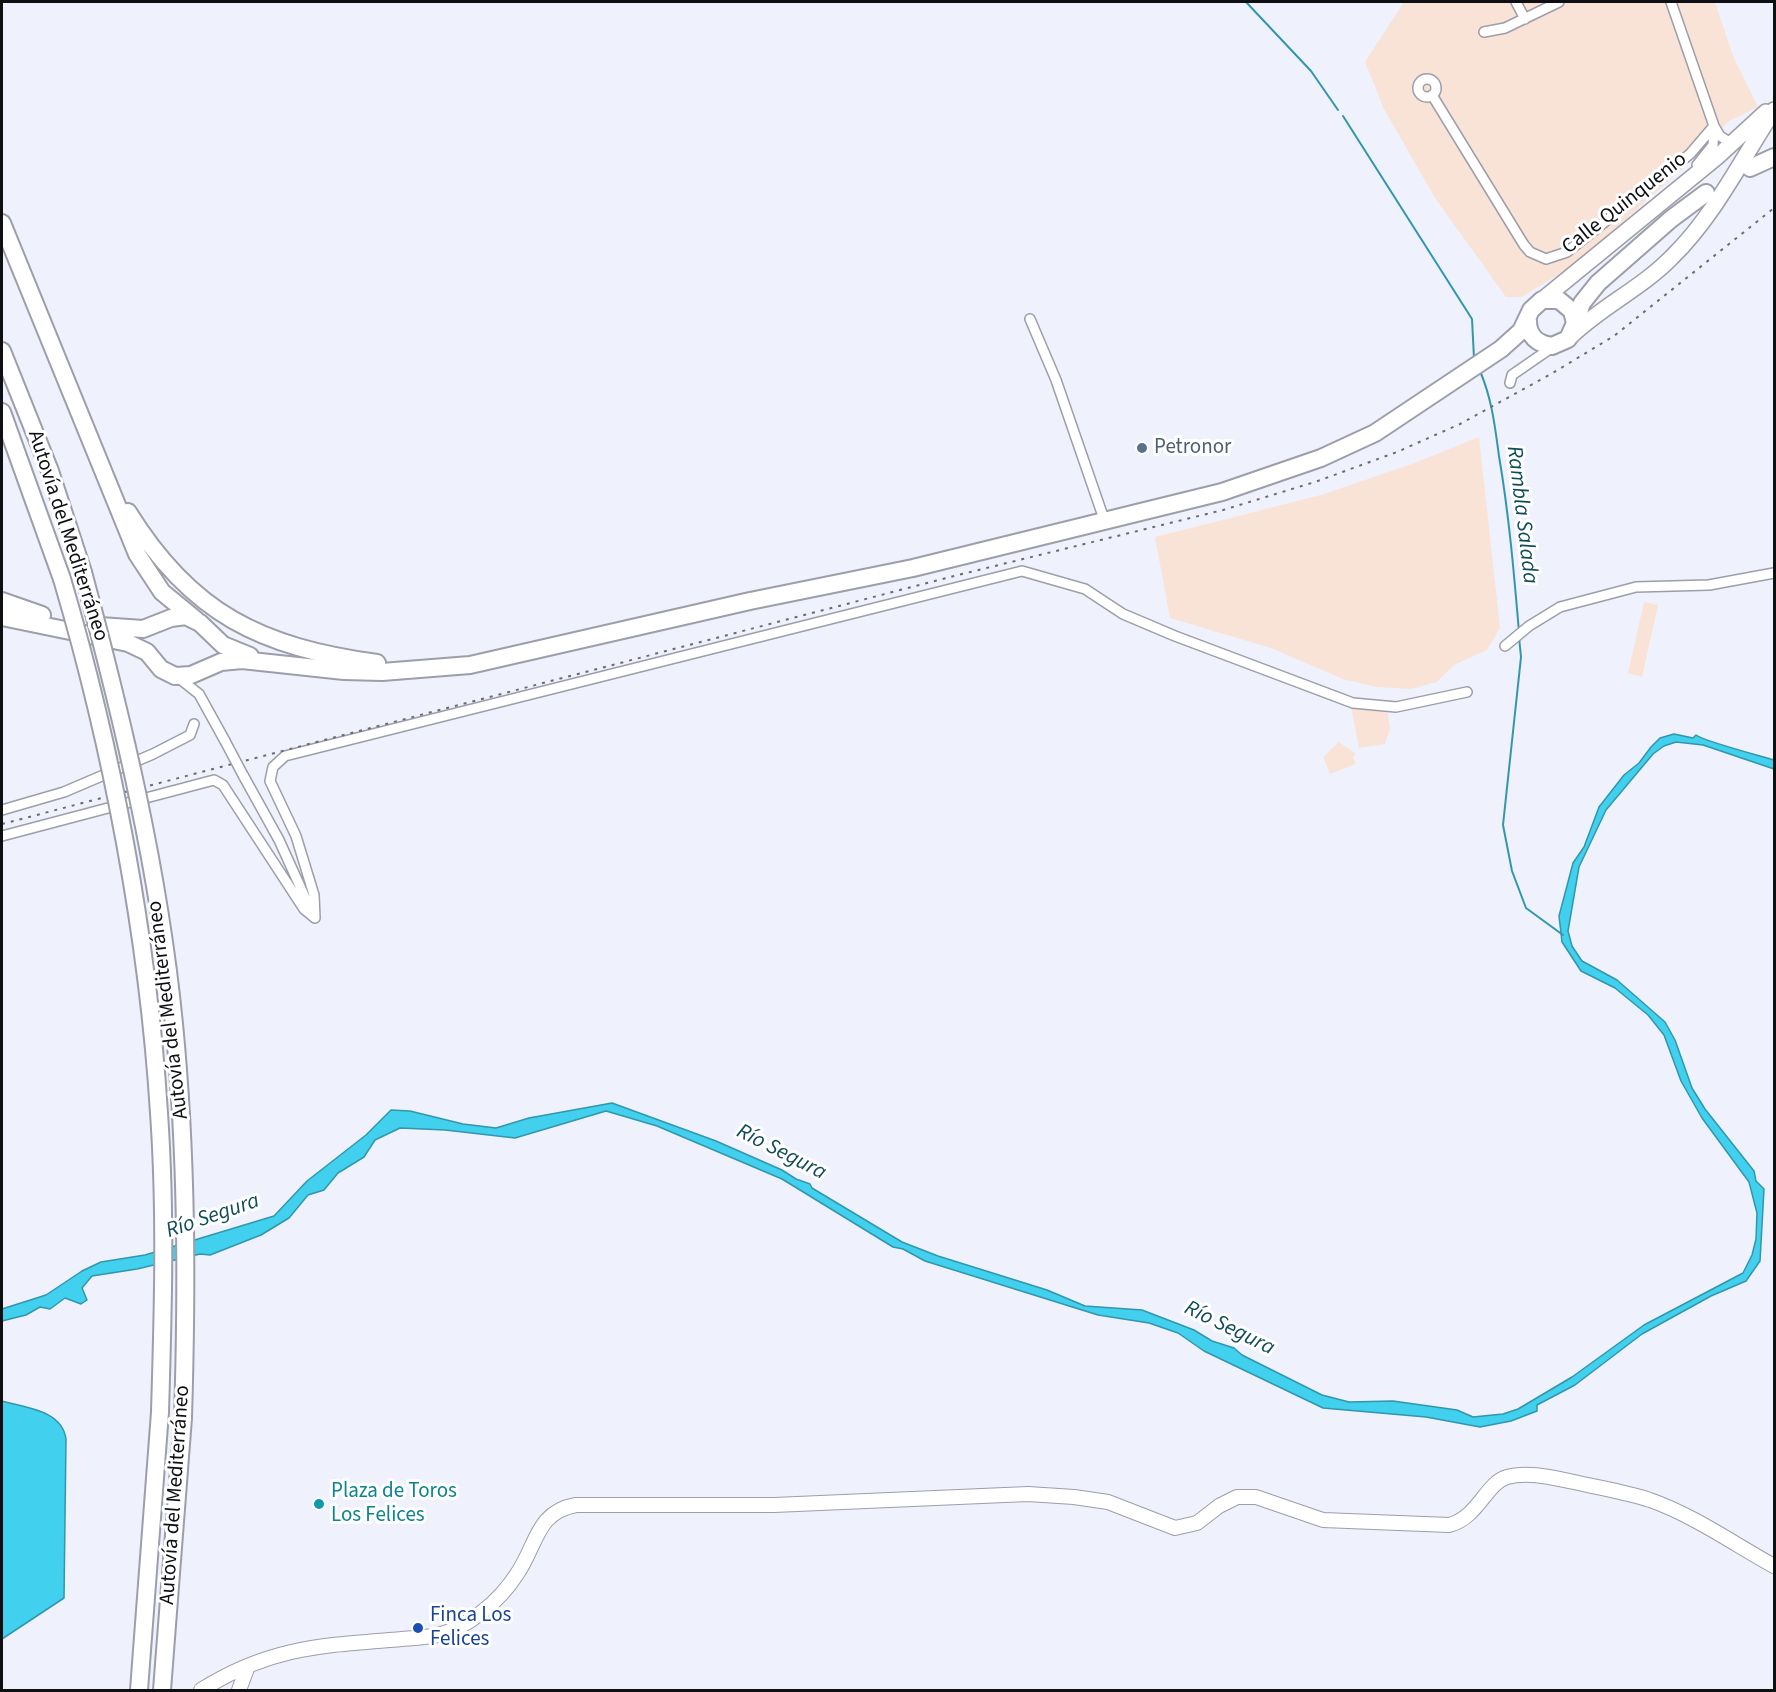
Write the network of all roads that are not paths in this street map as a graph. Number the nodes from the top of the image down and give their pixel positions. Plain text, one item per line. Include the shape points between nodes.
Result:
1 (1516, 2) edge
2 (1559, 2) edge
3 (1671, 2) edge
4 (1679, 2) edge
5 (1525, 18) junction
6 (1484, 32) dead end
7 (1683, 33) junction
8 (1432, 95) dead end
9 (1774, 104) edge
10 (1774, 110) edge
11 (1714, 126) junction
12 (1749, 128) junction
13 (1732, 144) junction
14 (1774, 157) edge
15 (1747, 163) junction
16 (1706, 193) dead end
17 (1637, 222) junction
18 (2, 223) edge
19 (1599, 283) junction
20 (1548, 299) junction
21 (1042, 320) dead end
22 (1527, 321) junction
23 (1567, 335) junction
24 (1537, 347) junction
25 (2, 351) edge
26 (1496, 353) junction
27 (1510, 383) dead end
28 (2, 412) edge
29 (98, 460) junction
30 (1105, 522) junction
31 (1774, 573) edge
32 (2, 601) edge
33 (5, 616) edge
34 (51, 618) junction
35 (162, 623) junction
36 (202, 626) junction
37 (1505, 646) dead end
38 (153, 659) junction
39 (262, 661) junction
40 (450, 668) junction
41 (199, 671) junction
42 (175, 676) junction
43 (1467, 692) dead end
44 (199, 694) junction
45 (194, 724) dead end
46 (2, 810) edge
47 (2, 836) edge
48 (315, 918) junction
49 (1774, 1566) edge
50 (248, 1666) junction
51 (220, 1682) edge
52 (162, 1689) edge
53 (140, 1690) edge
54 (201, 1690) edge
55 (234, 1690) edge
56 (239, 1690) edge

1 - 5 street
2 - 5 street
3 - 7 street
4 - 7 street
5 - 6 street via 1505,28
7 - 11 street
8 - 11 street, Calle Quinquenio via 1524,245 1546,259 1561,256 1576,245 1690,154
9 - 12 main road
10 - 15 main road
11 - 12 street via 1731,134
11 - 13 street
11 - 17 street via 1709,153
12 - 13 main road
13 - 15 main road via 1740,148
13 - 17 main road
14 - 15 highway
15 - 23 main road via 1673,256 1648,279
16 - 19 highway
17 - 20 main road
18 - 29 highway
19 - 20 highway via 1568,297
19 - 23 highway via 1582,303
20 - 22 highway via 1533,307
20 - 23 highway via 1569,307
21 - 30 street via 1032,324 1056,380
22 - 24 highway
22 - 26 highway
23 - 24 highway
24 - 26 highway via 1518,344
24 - 27 street via 1512,375
25 - 52 highway, Autovía del Mediterráneo, bridge via 50,471 83,572 134,774 152,866 174,1022 185,1187 187,1298 183,1418
26 - 30 highway via 1375,433 1336,453 1222,492
28 - 53 highway, Autovía del Mediterráneo, bridge via 62,579 99,713 145,970 162,1191 160,1412
29 - 36 highway via 147,572 162,592
29 - 40 highway via 131,518 162,561 191,591 232,620 276,641 322,654
30 - 40 highway via 537,652
31 - 37 street via 1709,585 1636,587 1560,607
32 - 34 highway
33 - 34 highway
33 - 38 highway via 123,641
34 - 35 highway via 131,629 147,629
35 - 36 highway via 181,616
35 - 38 highway via 151,641
36 - 39 highway via 231,649
36 - 41 highway via 211,652
38 - 42 highway via 161,669
39 - 40 highway via 344,671
39 - 41 highway via 226,661
41 - 42 highway
41 - 44 street
42 - 44 street
43 - 48 street via 1396,707 1353,703 1174,636 1123,614 1085,589 1022,571 1006,573 285,756 273,767 270,781 296,836 314,896
44 - 48 street, bridge via 279,840
45 - 46 street via 190,735 153,754 64,792
47 - 48 street via 214,780 223,785 304,909
49 - 50 main road via 1650,1500 1547,1476 1507,1477 1460,1523 1449,1525 1323,1520 1256,1497 1237,1497 1197,1523 1175,1528 1108,1502 1028,1494 774,1506 576,1505 556,1510 544,1522 517,1576 476,1617 454,1630 417,1638 317,1646
50 - 51 main road
50 - 56 main road
51 - 54 main road
51 - 55 main road

